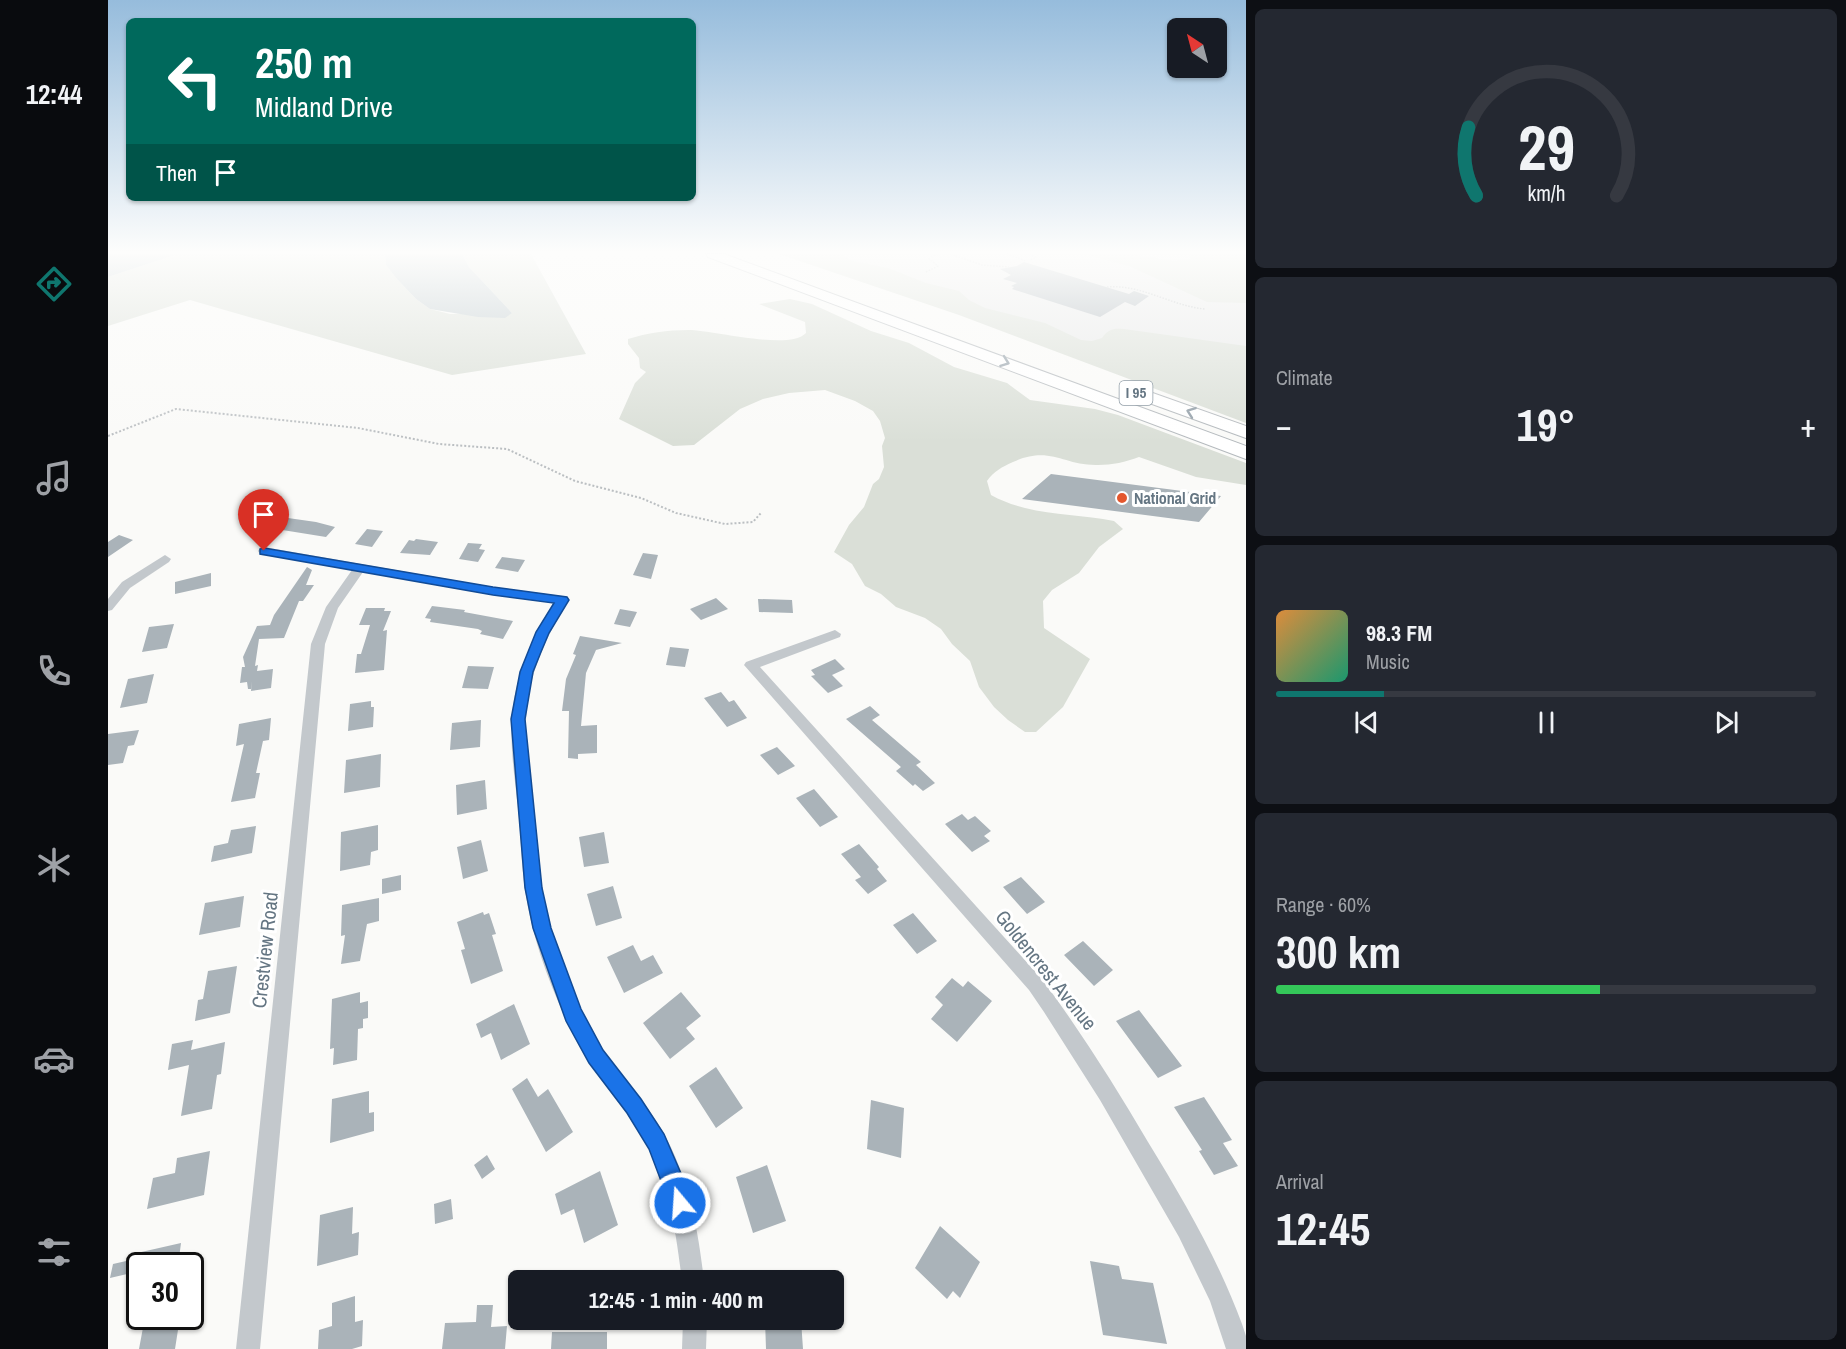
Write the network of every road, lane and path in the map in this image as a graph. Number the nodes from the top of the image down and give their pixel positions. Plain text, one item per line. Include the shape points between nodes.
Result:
1 (882, 317) edge
2 (1136, 393) dead end
3 (1246, 432) edge
4 (108, 436) edge
5 (1246, 453) edge
6 (761, 513) dead end
7 (264, 551) dead end
8 (165, 559) dead end
9 (360, 567) junction
10 (108, 607) edge
11 (835, 634) dead end
12 (692, 1270) edge
13 (695, 1330) edge
14 (248, 1349) edge
15 (694, 1349) edge
16 (1238, 1349) edge

1 -> 5 highway, I 95
3 -> 2 highway, I 95
4 - 6 path via 176,409 358,428 439,444 507,449 575,482 725,524 753,522
7 - 9 street
8 - 10 street via 126,585
9 - 12 street via 562,600 534,652 518,719 533,888 545,938 573,1015 596,1056 657,1142 675,1185
9 - 14 street, Crestview Road via 332,607 318,644
11 - 16 street, Goldencrest Avenue via 751,665 1035,984 1058,1016 1088,1059 1207,1264
13 - 15 street

